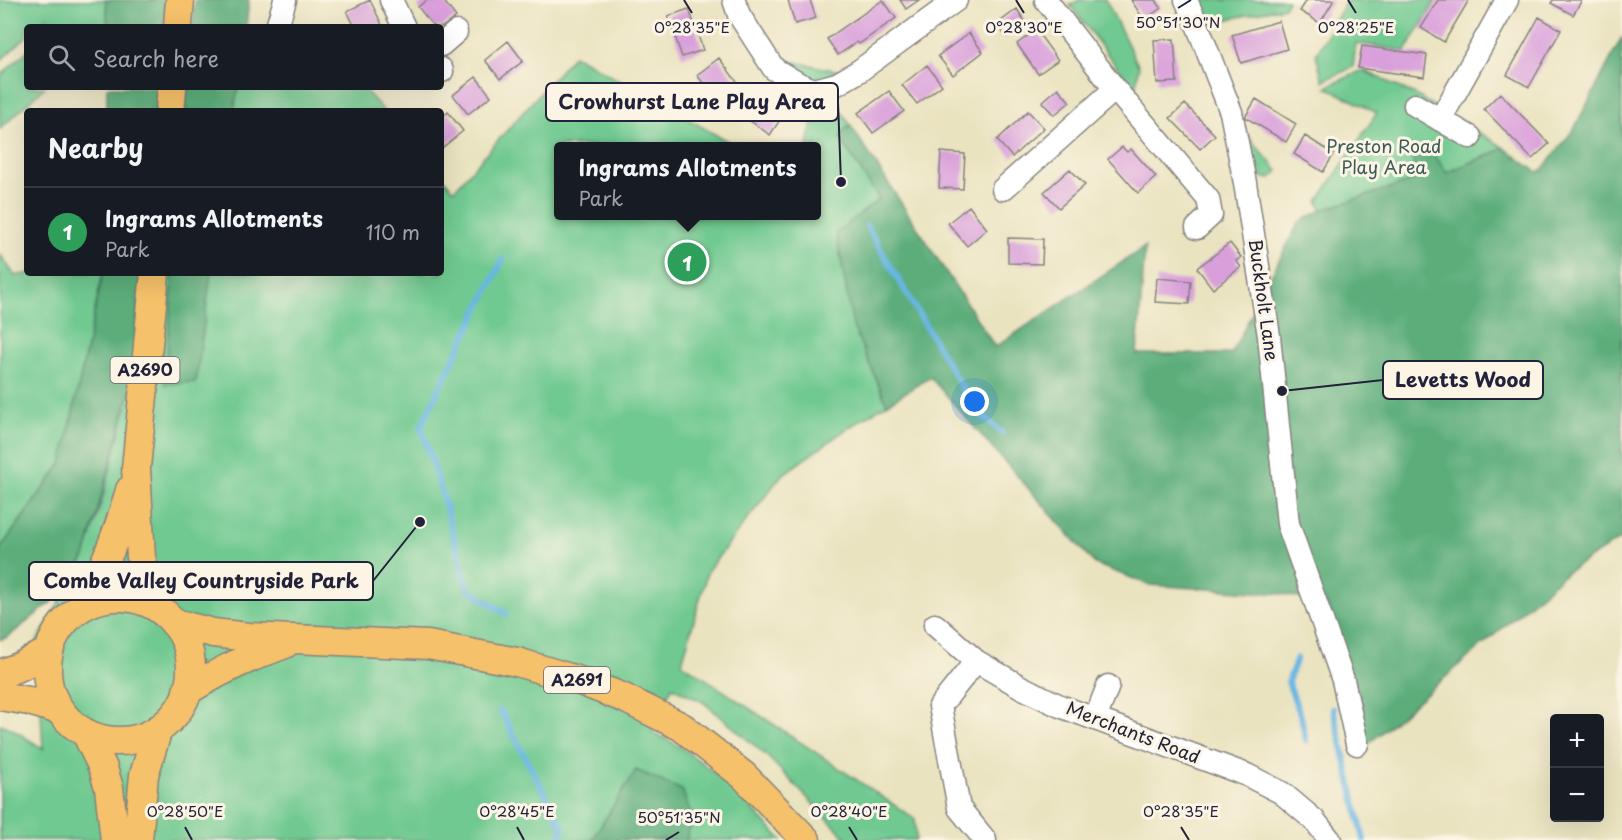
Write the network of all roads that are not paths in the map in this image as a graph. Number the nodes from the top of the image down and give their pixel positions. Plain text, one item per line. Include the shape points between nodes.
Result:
1 (180, 0) edge
2 (285, 0) edge
3 (391, 0) edge
4 (734, 0) edge
5 (956, 0) edge
6 (1046, 0) edge
7 (1185, 0) edge
8 (1507, 0) edge
9 (178, 24) edge
10 (278, 24) edge
11 (403, 24) edge
12 (1115, 89) junction
13 (172, 90) edge
14 (1415, 105) dead end
15 (170, 108) edge
16 (1440, 120) junction
17 (1470, 137) dead end
18 (1003, 189) dead end
19 (1197, 228) dead end
20 (155, 276) edge
21 (136, 468) junction
22 (84, 606) junction
23 (165, 615) junction
24 (935, 625) dead end
25 (298, 639) junction
26 (49, 651) junction
27 (976, 661) junction
28 (0, 674) edge
29 (1108, 686) dead end
30 (187, 691) junction
31 (0, 696) edge
32 (60, 710) junction
33 (1095, 719) junction
34 (158, 729) junction
35 (87, 733) junction
36 (1358, 744) dead end
37 (115, 840) edge
38 (138, 840) edge
39 (806, 840) edge
40 (985, 840) edge
41 (1330, 840) edge

1 - 9 main road
2 - 10 street
3 - 11 street
4 - 5 street via 739,15 774,69 814,90 837,84 859,71
6 - 12 street
7 - 36 street, Buckholt Lane via 1231,112 1269,336 1288,524 1343,680
8 - 16 street
12 - 18 street
12 - 19 street via 1208,199 1210,215
13 - 15 main road
14 - 16 street
16 - 17 street
20 - 21 main road, A2690
21 - 22 main road, A2690 via 121,526
21 - 23 main road, A2690 via 141,558
22 - 23 main road via 120,597 138,600
22 - 26 main road via 68,617
23 - 25 main road, A2691 via 213,633
23 - 30 main road via 181,633 189,656
24 - 27 street, Merchants Road
25 - 30 main road, A2691 via 221,670
25 - 39 main road, A2691 via 428,645 517,662 604,689 682,727 744,776
26 - 28 main road
26 - 32 main road via 49,688
27 - 33 street, Merchants Road via 1021,687
27 - 40 street via 940,706 958,808
29 - 33 street
30 - 34 main road via 176,712
31 - 32 main road
32 - 35 main road
33 - 41 street, Merchants Road via 1265,784 1314,820
34 - 35 main road via 123,741
34 - 38 main road via 144,775
35 - 37 main road via 109,788

